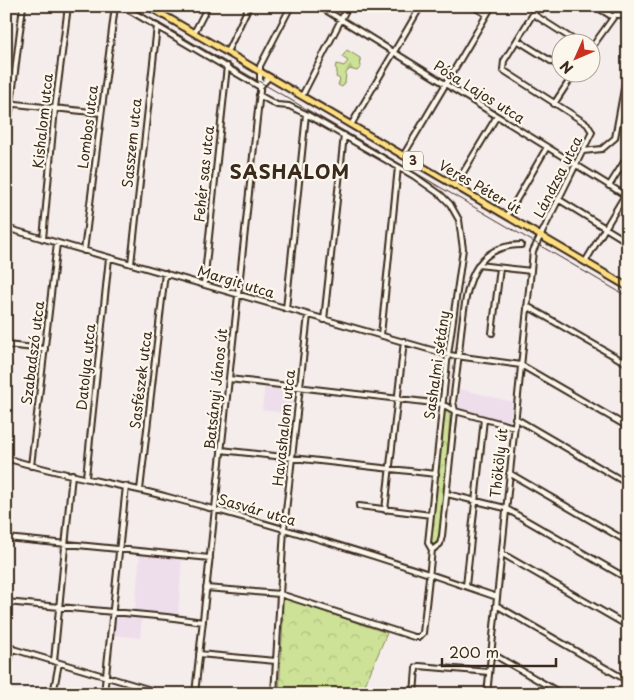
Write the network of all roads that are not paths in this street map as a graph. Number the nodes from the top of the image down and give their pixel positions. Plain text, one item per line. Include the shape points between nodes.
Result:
1 (23, 6) edge
2 (68, 6) edge
3 (115, 6) edge
4 (122, 6) edge
5 (148, 6) edge
6 (208, 6) edge
7 (250, 6) edge
8 (291, 6) edge
9 (319, 6) edge
10 (348, 6) edge
11 (421, 6) edge
12 (473, 6) edge
13 (492, 6) edge
14 (538, 6) edge
15 (595, 6) edge
16 (486, 14) junction
17 (533, 14) junction
18 (613, 18) junction
19 (628, 19) edge
20 (341, 20) junction
21 (156, 26) junction
22 (561, 32) edge
23 (194, 33) junction
24 (602, 33) edge
25 (517, 40) junction
26 (227, 52) junction
27 (393, 53) junction
28 (552, 62) edge
29 (227, 66) junction
30 (628, 67) edge
31 (259, 71) junction
32 (269, 77) junction
33 (567, 82) edge
34 (446, 85) junction
35 (260, 87) junction
36 (259, 96) junction
37 (302, 96) junction
38 (8, 103) edge
39 (554, 104) junction
40 (55, 108) junction
41 (101, 113) junction
42 (306, 114) junction
43 (497, 116) junction
44 (351, 125) junction
45 (344, 135) junction
46 (6, 145) edge
47 (547, 147) junction
48 (583, 151) junction
49 (404, 156) junction
50 (624, 162) dead end
51 (576, 165) junction
52 (398, 167) junction
53 (455, 186) junction
54 (610, 186) junction
55 (436, 191) joint
56 (626, 196) edge
57 (558, 199) junction
58 (507, 216) junction
59 (6, 228) edge
60 (605, 228) junction
61 (540, 236) junction
62 (43, 239) junction
63 (628, 242) edge
64 (57, 243) junction
65 (521, 245) dead end
66 (84, 252) junction
67 (109, 258) junction
68 (585, 262) junction
69 (131, 264) junction
70 (478, 265) junction
71 (500, 268) junction
72 (531, 271) junction
73 (166, 273) junction
74 (204, 284) junction
75 (628, 287) edge
76 (238, 293) junction
77 (457, 299) junction
78 (465, 300) junction
79 (527, 306) junction
80 (286, 309) junction
81 (308, 315) junction
82 (324, 320) junction
83 (492, 333) dead end
84 (381, 335) junction
85 (404, 341) junction
86 (6, 345) edge
87 (45, 349) junction
88 (449, 355) junction
89 (458, 356) junction
90 (521, 364) junction
91 (628, 364) edge
92 (229, 379) junction
93 (299, 387) junction
94 (398, 400) junction
95 (442, 404) junction
96 (455, 412) junction
97 (515, 418) junction
98 (484, 419) junction
99 (514, 427) junction
100 (628, 427) edge
101 (221, 450) junction
102 (6, 458) edge
103 (292, 458) junction
104 (31, 466) junction
105 (390, 469) junction
106 (72, 474) junction
107 (436, 474) junction
108 (509, 474) junction
109 (86, 477) junction
110 (628, 484) edge
111 (126, 486) junction
112 (140, 490) junction
113 (447, 494) junction
114 (476, 500) junction
115 (359, 506) dead end
116 (505, 508) junction
117 (214, 510) junction
118 (385, 510) junction
119 (431, 515) junction
120 (284, 529) junction
121 (6, 538) edge
122 (628, 542) edge
123 (65, 544) junction
124 (120, 549) junction
125 (432, 550) junction
126 (501, 552) junction
127 (210, 558) junction
128 (429, 574) junction
129 (628, 579) edge
130 (466, 586) junction
131 (206, 588) junction
132 (280, 594) junction
133 (497, 597) junction
134 (6, 602) edge
135 (496, 605) junction
136 (59, 607) junction
137 (114, 613) junction
138 (203, 622) junction
139 (628, 626) edge
140 (6, 647) edge
141 (12, 648) junction
142 (491, 653) junction
143 (200, 654) junction
144 (54, 661) junction
145 (276, 661) junction
146 (59, 663) junction
147 (489, 672) junction
148 (6, 677) edge
149 (108, 677) junction
150 (628, 681) edge
151 (153, 692) edge
152 (53, 694) edge
153 (104, 694) edge
154 (195, 694) edge
155 (274, 694) edge
156 (414, 694) edge
157 (487, 694) edge
158 (562, 694) edge

1 - 38 street
2 - 40 street, Kishalom utca
3 - 41 street, Lombos utca
4 - 21 street
5 - 23 main road, Veres Péter út / 3
6 - 23 street
7 - 26 street
8 - 31 street
9 - 20 street, Pósa Lajos utca
10 - 20 street
11 - 27 street
12 - 16 street
13 - 16 street
14 - 17 street, Lándzsa utca
15 - 18 street
16 - 34 street
17 - 22 street
17 - 25 street, Lándzsa utca
18 - 19 street via 621,15
18 - 24 street
20 - 27 street, Pósa Lajos utca
20 - 37 street
21 - 29 street
21 - 69 street, Sasszem utca
23 - 26 main road, Veres Péter út / 3
25 - 28 street
25 - 39 street, Lándzsa utca via 502,70
26 - 31 main road, Veres Péter út / 3
27 - 34 street, Pósa Lajos utca
27 - 44 street
29 - 35 street
29 - 74 street, Fehér sas utca
30 - 48 street via 618,132 611,144 602,149
31 - 32 main road, Veres Péter út / 3
31 - 35 street, Batsányi János út
32 - 35 street
32 - 37 main road, Veres Péter út / 3
33 - 39 street
34 - 43 street, Pósa Lajos utca
34 - 49 street
35 - 36 street, Batsányi János út
36 - 42 street, Veres Péter út
36 - 76 street, Batsányi János út
37 - 44 main road, Veres Péter út / 3
38 - 40 street
38 - 46 street
39 - 48 street, Lándzsa utca via 591,128 592,134
40 - 41 street
40 - 62 street, Kishalom utca
41 - 66 street, Lombos utca
42 - 45 street, Veres Péter út
42 - 80 street
43 - 47 street, Pósa Lajos utca
43 - 53 street
44 - 49 main road, Veres Péter út / 3
45 - 52 street, Veres Péter út
45 - 82 street
47 - 51 street, Pósa Lajos utca
47 - 58 street
48 - 51 street, Lándzsa utca
49 - 53 main road, Veres Péter út / 3
50 - 54 street
51 - 54 street, Pósa Lajos utca
51 - 57 street, Lándzsa utca
52 - 55 street, Veres Péter út
52 - 84 street
53 - 58 main road, Veres Péter út / 3
54 - 56 street, Pósa Lajos utca
55 - 77 street, Sashalmi sétány via 454,210 462,231
56 - 60 street
57 - 60 street
57 - 61 street, Lándzsa utca
58 - 61 main road, Veres Péter út / 3
59 - 62 street, Margit utca
60 - 63 street
60 - 68 street
61 - 68 main road, Veres Péter út / 3
61 - 72 street, Thököly út via 533,251
62 - 64 street, Margit utca
64 - 66 street, Margit utca
64 - 87 street, Szabadszó utca
65 - 70 street via 501,249
66 - 67 street, Margit utca
67 - 69 street, Margit utca
67 - 109 street, Datolya utca
68 - 75 main road, Veres Péter út / 3
69 - 73 street, Margit utca
70 - 71 street
70 - 78 street, Sashalmi sétány via 471,276
71 - 72 street
71 - 83 street
72 - 79 street, Thököly út
73 - 74 street, Margit utca
73 - 112 street, Sasfészek utca
74 - 76 street, Margit utca
76 - 80 street, Margit utca
76 - 92 street, Batsányi János út
77 - 78 street
77 - 88 street, Sashalmi sétány
78 - 89 street, Sashalmi sétány
79 - 90 street, Thököly út
79 - 91 street
80 - 81 street, Margit utca
81 - 82 street, Margit utca
81 - 93 street, Havashalom utca
82 - 84 street, Margit utca
84 - 85 street, Margit utca
85 - 88 street, Margit utca
85 - 94 street
86 - 87 street
87 - 104 street, Szabadszó utca
88 - 89 street, Margit utca
88 - 95 street, Sashalmi sétány
89 - 90 street, Margit utca
89 - 96 street, Sashalmi sétány via 453,402
90 - 97 street, Thököly út
90 - 100 street
92 - 93 street
92 - 101 street, Batsányi János út
93 - 94 street
93 - 103 street, Havashalom utca
94 - 95 street
94 - 105 street
95 - 96 street
95 - 107 street, Sashalmi sétány
96 - 98 street
96 - 113 street, Sashalmi sétány
97 - 99 street, Thököly út
97 - 110 street
98 - 99 street
98 - 114 street
99 - 108 street, Thököly út
101 - 103 street
101 - 117 street, Batsányi János út
102 - 104 street, Sasvár utca
103 - 105 street
103 - 120 street, Havashalom utca
104 - 106 street, Sasvár utca
105 - 107 street
105 - 118 street
106 - 109 street, Sasvár utca
106 - 123 street
107 - 119 street, Sashalmi sétány
108 - 116 street, Thököly út
108 - 122 street
109 - 111 street, Sasvár utca
111 - 112 street, Sasvár utca
111 - 124 street
112 - 117 street, Sasvár utca
113 - 114 street
113 - 125 street, Sashalmi sétány via 440,544
114 - 116 street
114 - 130 street
115 - 118 street
116 - 126 street, Thököly út
116 - 129 street
117 - 120 street, Sasvár utca
117 - 127 street, Batsányi János út
118 - 119 street
119 - 125 street, Sashalmi sétány via 428,543
120 - 128 street, Sasvár utca
120 - 132 street, Havashalom utca
121 - 123 street
123 - 124 street
123 - 136 street
124 - 127 street
124 - 137 street
125 - 128 street, Sashalmi sétány
126 - 133 street, Thököly út
126 - 139 street
127 - 131 street, Batsányi János út
128 - 130 street, Sasvár utca
128 - 132 street, Sashalmi sétány via 422,633 417,637
130 - 133 street, Sasvár utca
131 - 132 street
131 - 138 street, Batsányi János út
132 - 145 street, Havashalom utca
133 - 135 street, Thököly út
134 - 136 street
135 - 142 street, Thököly út
135 - 150 street
136 - 137 street
136 - 144 street
137 - 138 street
137 - 149 street
138 - 143 street, Batsányi János út
140 - 141 street
141 - 144 street
141 - 148 street
142 - 147 street, Thököly út
142 - 158 street
143 - 145 street
143 - 154 street, Batsányi János út
144 - 146 street
145 - 155 street, Havashalom utca
146 - 149 street
146 - 152 street
147 - 156 street via 421,666 416,668
147 - 157 street, Thököly út
149 - 151 street
149 - 153 street

